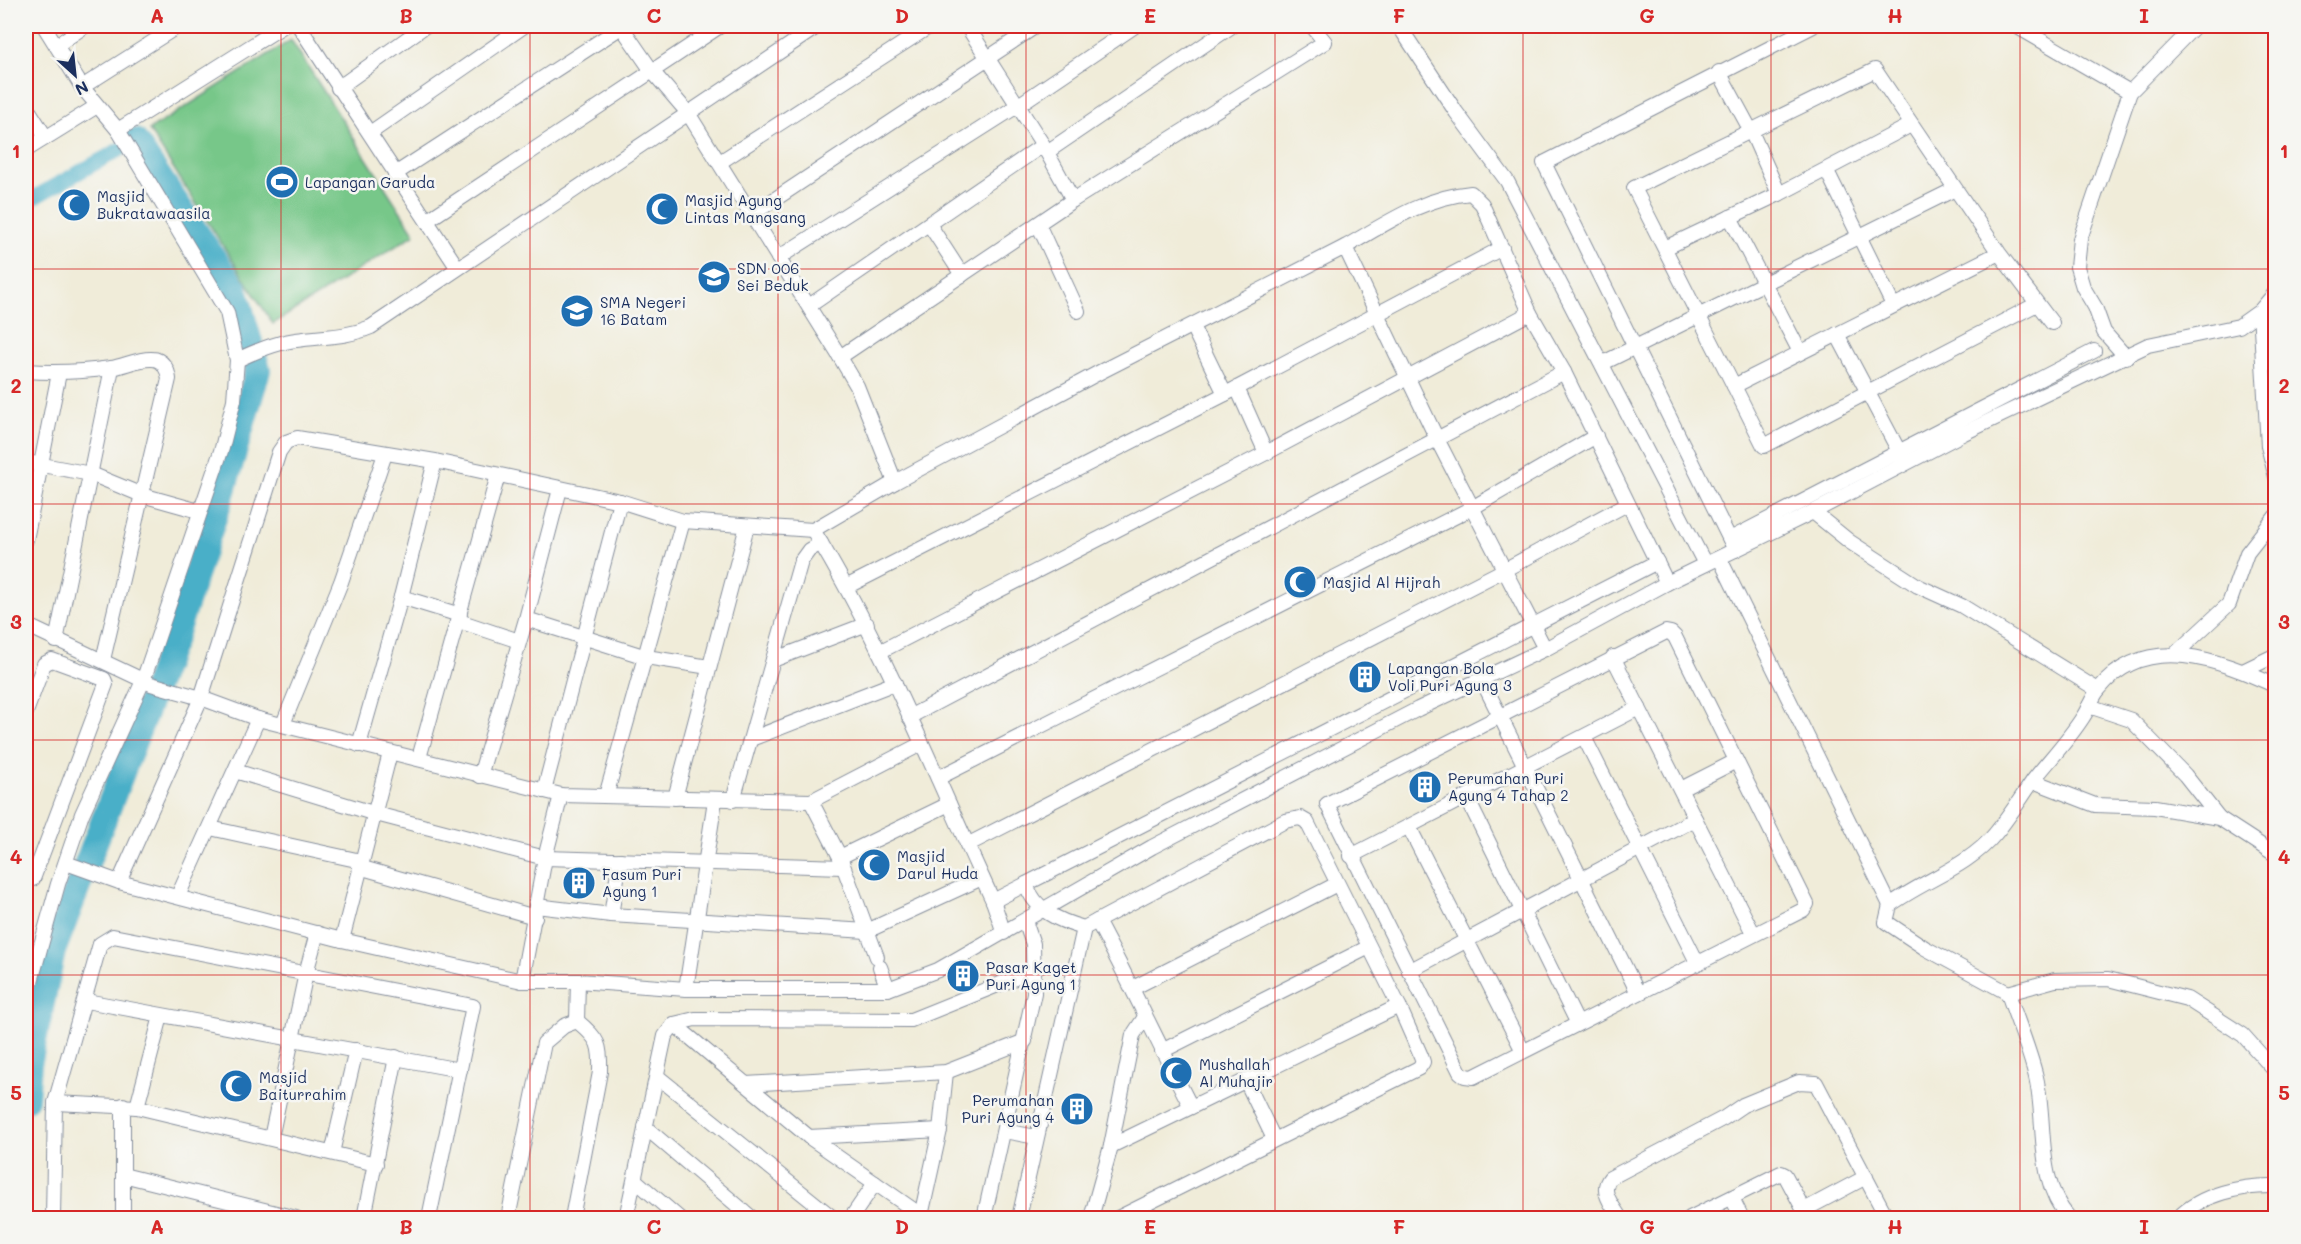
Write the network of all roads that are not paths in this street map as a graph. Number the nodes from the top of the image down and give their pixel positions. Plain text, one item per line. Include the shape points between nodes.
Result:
1 (44, 26) edge
2 (85, 26) edge
3 (178, 26) edge
4 (283, 26) edge
5 (316, 26) edge
6 (425, 26) edge
7 (524, 26) edge
8 (622, 26) edge
9 (720, 26) edge
10 (818, 26) edge
11 (930, 26) edge
12 (967, 26) edge
13 (1036, 26) edge
14 (1135, 26) edge
15 (1232, 26) edge
16 (1312, 26) edge
17 (1399, 26) edge
18 (1812, 26) edge
19 (2016, 26) edge
20 (2190, 28) edge
21 (301, 30) edge
22 (57, 45) junction
23 (986, 59) junction
24 (652, 71) junction
25 (1719, 72) junction
26 (82, 87) junction
27 (338, 88) junction
28 (2130, 92) junction
29 (26, 106) edge
30 (97, 106) junction
31 (1017, 106) junction
32 (688, 113) junction
33 (1911, 125) junction
34 (118, 130) junction
35 (1751, 132) junction
36 (370, 133) junction
37 (45, 136) junction
38 (1045, 149) junction
39 (26, 150) edge
40 (720, 162) junction
41 (1827, 171) junction
42 (395, 174) junction
43 (1955, 189) junction
44 (1779, 194) junction
45 (1073, 200) junction
46 (751, 215) junction
47 (1730, 217) junction
48 (428, 220) junction
49 (929, 224) junction
50 (1038, 224) junction
51 (1860, 238) junction
52 (1345, 247) junction
53 (1502, 248) junction
54 (1665, 248) junction
55 (1999, 253) junction
56 (778, 258) junction
57 (457, 267) junction
58 (962, 275) junction
59 (1766, 284) junction
60 (2276, 292) edge
61 (2037, 304) junction
62 (1893, 305) junction
63 (809, 306) junction
64 (1078, 311) dead end
65 (2260, 311) junction
66 (1377, 312) junction
67 (1530, 313) junction
68 (1698, 316) junction
69 (2052, 323) dead end
70 (1192, 326) junction
71 (1837, 334) junction
72 (1634, 347) junction
73 (2094, 351) dead end
74 (1800, 352) junction
75 (2126, 357) junction
76 (241, 358) junction
77 (843, 363) junction
78 (1603, 363) junction
79 (112, 368) junction
80 (26, 371) edge
81 (1564, 372) junction
82 (59, 373) junction
83 (1408, 379) junction
84 (1734, 386) junction
85 (1231, 391) junction
86 (1869, 393) junction
87 (1596, 436) junction
88 (1438, 441) junction
89 (1266, 453) junction
90 (384, 454) junction
91 (1902, 457) junction
92 (435, 461) junction
93 (26, 462) edge
94 (41, 465) junction
95 (91, 474) junction
96 (498, 475) junction
97 (2276, 477) edge
98 (895, 482) junction
99 (560, 489) junction
100 (142, 495) junction
101 (620, 501) junction
102 (1628, 504) junction
103 (1472, 508) junction
104 (199, 511) junction
105 (1814, 512) junction
106 (2276, 516) edge
107 (683, 521) junction
108 (747, 526) junction
109 (813, 530) junction
110 (26, 540) edge
111 (821, 543) junction
112 (1732, 545) junction
113 (1720, 559) junction
114 (1657, 562) junction
115 (1705, 564) junction
116 (1504, 570) junction
117 (1667, 583) junction
118 (848, 586) junction
119 (401, 597) junction
120 (459, 618) junction
121 (526, 619) junction
122 (867, 624) junction
123 (26, 625) edge
124 (1534, 626) junction
125 (585, 640) junction
126 (56, 641) junction
127 (519, 641) junction
128 (1545, 649) junction
129 (881, 651) junction
130 (2174, 655) junction
131 (2276, 655) edge
132 (646, 657) junction
133 (1613, 657) junction
134 (103, 660) junction
135 (773, 660) junction
136 (709, 668) junction
137 (2243, 671) junction
138 (31, 680) edge
139 (147, 682) junction
140 (895, 683) junction
141 (1484, 684) junction
142 (2276, 686) edge
143 (2098, 690) junction
144 (201, 698) junction
145 (2089, 706) junction
146 (1639, 708) junction
147 (26, 712) edge
148 (1498, 712) junction
149 (909, 717) junction
150 (258, 719) junction
151 (283, 724) junction
152 (1584, 737) junction
153 (751, 739) junction
154 (921, 744) junction
155 (359, 745) junction
156 (390, 753) junction
157 (419, 759) junction
158 (1736, 761) junction
159 (1527, 767) junction
160 (235, 771) junction
161 (480, 776) junction
162 (939, 778) junction
163 (2033, 781) junction
164 (1681, 789) junction
165 (544, 791) junction
166 (561, 795) junction
167 (606, 796) junction
168 (675, 798) junction
169 (1467, 798) junction
170 (715, 800) junction
171 (733, 800) junction
172 (811, 801) junction
173 (949, 804) junction
174 (376, 814) junction
175 (2219, 818) junction
176 (1695, 819) junction
177 (1409, 827) junction
178 (210, 828) junction
179 (967, 845) junction
180 (1638, 847) junction
181 (2276, 855) edge
182 (1351, 856) junction
183 (545, 858) junction
184 (620, 860) junction
185 (841, 862) junction
186 (703, 863) junction
187 (360, 864) junction
188 (72, 865) junction
189 (29, 878) edge
190 (982, 878) junction
191 (1582, 879) junction
192 (114, 880) junction
193 (58, 884) junction
194 (1026, 884) junction
195 (1337, 884) junction
196 (178, 896) junction
197 (993, 901) junction
198 (1890, 905) junction
199 (535, 911) junction
200 (1047, 912) junction
201 (1524, 912) junction
202 (611, 915) junction
203 (696, 921) junction
204 (1025, 921) junction
205 (1097, 921) junction
206 (1084, 928) junction
207 (867, 931) junction
208 (317, 933) junction
209 (1004, 933) junction
210 (1753, 933) junction
211 (342, 940) junction
212 (1466, 941) junction
213 (1369, 947) junction
214 (1696, 962) junction
215 (1035, 970) junction
216 (1409, 971) junction
217 (306, 973) junction
218 (522, 981) junction
219 (578, 981) junction
220 (1133, 988) junction
221 (686, 989) junction
222 (888, 989) junction
223 (1638, 993) junction
224 (2008, 993) junction
225 (26, 999) edge
226 (86, 1001) junction
227 (1399, 1006) junction
228 (161, 1016) junction
229 (1144, 1017) junction
230 (577, 1022) junction
231 (1577, 1022) junction
232 (674, 1024) junction
233 (293, 1039) junction
234 (1024, 1041) junction
235 (356, 1050) junction
236 (1162, 1051) junction
237 (1523, 1051) junction
238 (396, 1058) junction
239 (460, 1070) junction
240 (946, 1072) junction
241 (2276, 1072) edge
242 (658, 1077) junction
243 (1246, 1082) junction
244 (746, 1083) junction
245 (55, 1103) junction
246 (123, 1105) junction
247 (137, 1107) junction
248 (1191, 1107) junction
249 (645, 1127) junction
250 (940, 1130) junction
251 (1005, 1131) junction
252 (809, 1137) junction
253 (1036, 1137) junction
254 (271, 1138) junction
255 (1274, 1139) junction
256 (1111, 1146) junction
257 (332, 1153) junction
258 (376, 1164) junction
259 (123, 1174) junction
260 (1866, 1177) junction
261 (634, 1180) junction
262 (875, 1183) junction
263 (2276, 1186) edge
264 (1732, 1198) junction
265 (1806, 1214) edge
266 (923, 1217) edge
267 (54, 1218) edge
268 (123, 1218) edge
269 (296, 1218) edge
270 (364, 1218) edge
271 (429, 1218) edge
272 (508, 1218) edge
273 (572, 1218) edge
274 (626, 1218) edge
275 (679, 1218) edge
276 (752, 1218) edge
277 (833, 1218) edge
278 (851, 1218) edge
279 (984, 1218) edge
280 (1019, 1218) edge
281 (1091, 1218) edge
282 (1118, 1218) edge
283 (1620, 1218) edge
284 (1690, 1218) edge
285 (1742, 1218) edge
286 (1887, 1218) edge
287 (2069, 1218) edge
288 (2178, 1218) edge

1 - 22 street
2 - 22 street
3 - 26 street
4 - 34 street
5 - 21 street
6 - 27 street
7 - 36 street
8 - 24 street
8 - 42 street
9 - 24 street
10 - 32 street
11 - 40 street
12 - 23 street
13 - 23 street
14 - 31 street
15 - 38 street
16 - 45 street via 1325,42
17 - 78 street via 1507,181
18 - 25 street
19 - 28 street
20 - 28 street
21 - 27 street
22 - 26 street
23 - 31 street
23 - 46 street
24 - 32 street
24 - 48 street
25 - 35 street
25 - 72 street via 1544,162
26 - 30 street
27 - 36 street
28 - 75 street via 2080,239 2077,267 2104,332
29 - 37 street
30 - 34 street
30 - 37 street
31 - 38 street
31 - 56 street
32 - 40 street
32 - 57 street
33 - 35 street via 1875,70
33 - 41 street
33 - 43 street
34 - 76 street via 227,312
35 - 44 street
35 - 54 street via 1634,188
36 - 42 street
37 - 39 street
38 - 45 street
38 - 49 street
40 - 46 street
41 - 44 street
41 - 51 street
42 - 48 street
43 - 51 street
43 - 55 street
44 - 47 street
45 - 50 street
46 - 56 street
47 - 54 street
47 - 59 street
48 - 57 street
49 - 58 street
49 - 63 street
50 - 58 street
50 - 64 street
51 - 59 street
51 - 62 street
52 - 53 street via 1413,209 1451,195 1471,193 1482,204
52 - 66 street
52 - 70 street
53 - 66 street
53 - 67 street
54 - 68 street
55 - 61 street
55 - 62 street
56 - 63 street
57 - 76 street via 355,334 293,340
58 - 77 street
59 - 68 street
59 - 74 street
60 - 65 street
61 - 69 street
61 - 86 street
62 - 71 street
63 - 77 street
65 - 75 street via 2239,326 2148,345
65 - 97 street via 2266,425
66 - 83 street
66 - 85 street
67 - 81 street
67 - 83 street
68 - 72 street
68 - 84 street
70 - 85 street
70 - 98 street
71 - 74 street
71 - 86 street
72 - 78 street
72 - 112 street
73 - 91 street
74 - 84 street
75 - 91 street
76 - 104 street via 222,448
77 - 98 street via 857,386
78 - 115 street
79 - 82 street
79 - 95 street
79 - 100 street via 153,359 168,372
80 - 82 street
81 - 87 street
81 - 88 street
82 - 94 street
83 - 88 street
83 - 89 street
84 - 86 street via 1764,446
85 - 89 street
85 - 118 street
86 - 91 street
87 - 102 street
87 - 103 street
88 - 103 street
88 - 149 street
89 - 129 street
90 - 92 street
90 - 144 street via 297,438 286,442 279,452
90 - 151 street via 341,582
91 - 105 street
91 - 112 street
92 - 96 street
92 - 119 street
93 - 94 street
94 - 95 street
94 - 110 street
95 - 100 street
95 - 126 street
96 - 99 street
96 - 120 street
98 - 109 street
99 - 101 street
99 - 121 street
100 - 104 street
100 - 134 street
101 - 107 street
101 - 125 street
102 - 114 street
102 - 116 street
103 - 116 street
103 - 162 street
104 - 139 street
105 - 112 street
105 - 143 street via 1850,542 1918,586 1962,606
106 - 130 street via 2247,553 2229,604
107 - 108 street
107 - 132 street
108 - 109 street
108 - 136 street
109 - 111 street
111 - 118 street
111 - 135 street via 801,561
112 - 113 street
113 - 115 street
113 - 198 street
114 - 117 street
114 - 124 street
115 - 117 street
116 - 124 street
116 - 179 street
117 - 128 street
118 - 122 street
119 - 120 street
119 - 155 street
120 - 127 street
120 - 157 street
121 - 125 street
121 - 127 street
122 - 129 street
122 - 135 street
123 - 126 street
124 - 128 street
124 - 194 street
125 - 132 street
125 - 165 street
126 - 134 street
127 - 161 street
128 - 141 street
129 - 140 street
130 - 137 street via 2215,661
130 - 143 street via 2137,662
131 - 137 street
132 - 136 street
132 - 167 street
133 - 146 street
133 - 148 street
133 - 158 street via 1671,633
134 - 139 street
135 - 153 street
136 - 168 street
137 - 142 street
138 - 147 street
138 - 189 street via 52,660 104,679 106,684
139 - 144 street
139 - 188 street via 82,814
140 - 149 street
140 - 153 street
141 - 148 street
141 - 200 street via 1418,709 1152,847
143 - 145 street
144 - 150 street
144 - 192 street
145 - 163 street
145 - 175 street via 2131,720 2185,775
146 - 152 street
146 - 164 street
148 - 159 street
148 - 182 street via 1330,801 1328,808
149 - 154 street
150 - 151 street
150 - 160 street
151 - 155 street
152 - 159 street
152 - 180 street
153 - 171 street
154 - 162 street
154 - 172 street
155 - 156 street
156 - 157 street
156 - 174 street
157 - 161 street
158 - 164 street
158 - 210 street via 1807,904 1803,910
159 - 169 street
159 - 191 street
160 - 174 street
160 - 178 street
161 - 165 street
162 - 173 street
163 - 175 street via 2095,805 2155,807
163 - 198 street via 1974,857 1911,889
164 - 176 street
165 - 166 street
166 - 167 street
166 - 183 street
167 - 168 street
168 - 170 street
169 - 177 street
169 - 201 street
170 - 171 street
170 - 186 street
171 - 172 street
172 - 185 street
173 - 179 street
173 - 185 street
174 - 183 street
174 - 187 street
175 - 181 street
176 - 180 street
176 - 210 street
177 - 182 street
177 - 212 street
178 - 187 street
178 - 196 street
179 - 190 street
180 - 191 street
180 - 214 street
182 - 216 street
183 - 184 street
183 - 199 street
184 - 186 street
184 - 202 street
185 - 186 street
185 - 207 street
186 - 203 street
187 - 199 street
187 - 211 street
188 - 192 street
188 - 193 street
189 - 193 street
190 - 197 street
190 - 207 street
191 - 201 street
191 - 223 street
192 - 196 street
193 - 225 street
194 - 197 street
194 - 200 street via 1034,902
195 - 205 street via 1306,822 1300,818 1285,821
195 - 213 street
195 - 220 street
196 - 208 street
197 - 209 street
198 - 224 street via 1886,922
199 - 202 street
199 - 218 street
200 - 204 street
200 - 206 street
201 - 212 street
201 - 231 street
202 - 203 street
203 - 207 street
203 - 221 street
204 - 209 street
204 - 215 street via 1033,944
205 - 206 street
205 - 220 street
206 - 253 street
207 - 222 street
208 - 211 street
208 - 217 street
209 - 222 street via 938,969
210 - 214 street
211 - 218 street
212 - 216 street
212 - 237 street
213 - 227 street
213 - 236 street
214 - 223 street
215 - 232 street via 911,1020 695,1019
215 - 234 street
216 - 237 street via 1465,1077 1473,1077
217 - 226 street via 113,936 100,944
217 - 233 street
217 - 239 street via 473,1006
218 - 219 street
219 - 221 street
219 - 230 street
220 - 229 street
221 - 222 street
223 - 231 street
224 - 241 street via 2055,980 2108,979 2187,999 2243,1035
224 - 287 street via 2036,1078 2043,1156 2058,1207
226 - 228 street
226 - 245 street
227 - 243 street
227 - 255 street via 1423,1062 1419,1068
228 - 233 street
228 - 247 street
229 - 236 street
229 - 256 street via 1133,1035
230 - 272 street via 564,1026 544,1042
230 - 273 street via 594,1035 601,1051
231 - 237 street
232 - 242 street via 665,1036
232 - 244 street
233 - 235 street
233 - 254 street
234 - 240 street
234 - 251 street
235 - 238 street
235 - 257 street
236 - 248 street
238 - 239 street
238 - 258 street
239 - 271 street
240 - 244 street
240 - 250 street
242 - 249 street
242 - 277 street
243 - 248 street
243 - 255 street
244 - 252 street
245 - 246 street
245 - 267 street
246 - 247 street
246 - 259 street
247 - 254 street
248 - 256 street
249 - 261 street
249 - 276 street
250 - 252 street
250 - 266 street
251 - 253 street
251 - 279 street
252 - 262 street
253 - 280 street
254 - 257 street
255 - 282 street
256 - 281 street
257 - 258 street
258 - 270 street
259 - 268 street
259 - 269 street
260 - 265 street
260 - 283 street via 1816,1083 1799,1082 1743,1105 1610,1178 1605,1192
260 - 286 street
261 - 274 street
261 - 275 street
262 - 266 street
262 - 278 street
263 - 288 street via 2226,1191 2187,1208
264 - 265 street via 1781,1173
264 - 284 street
264 - 285 street

